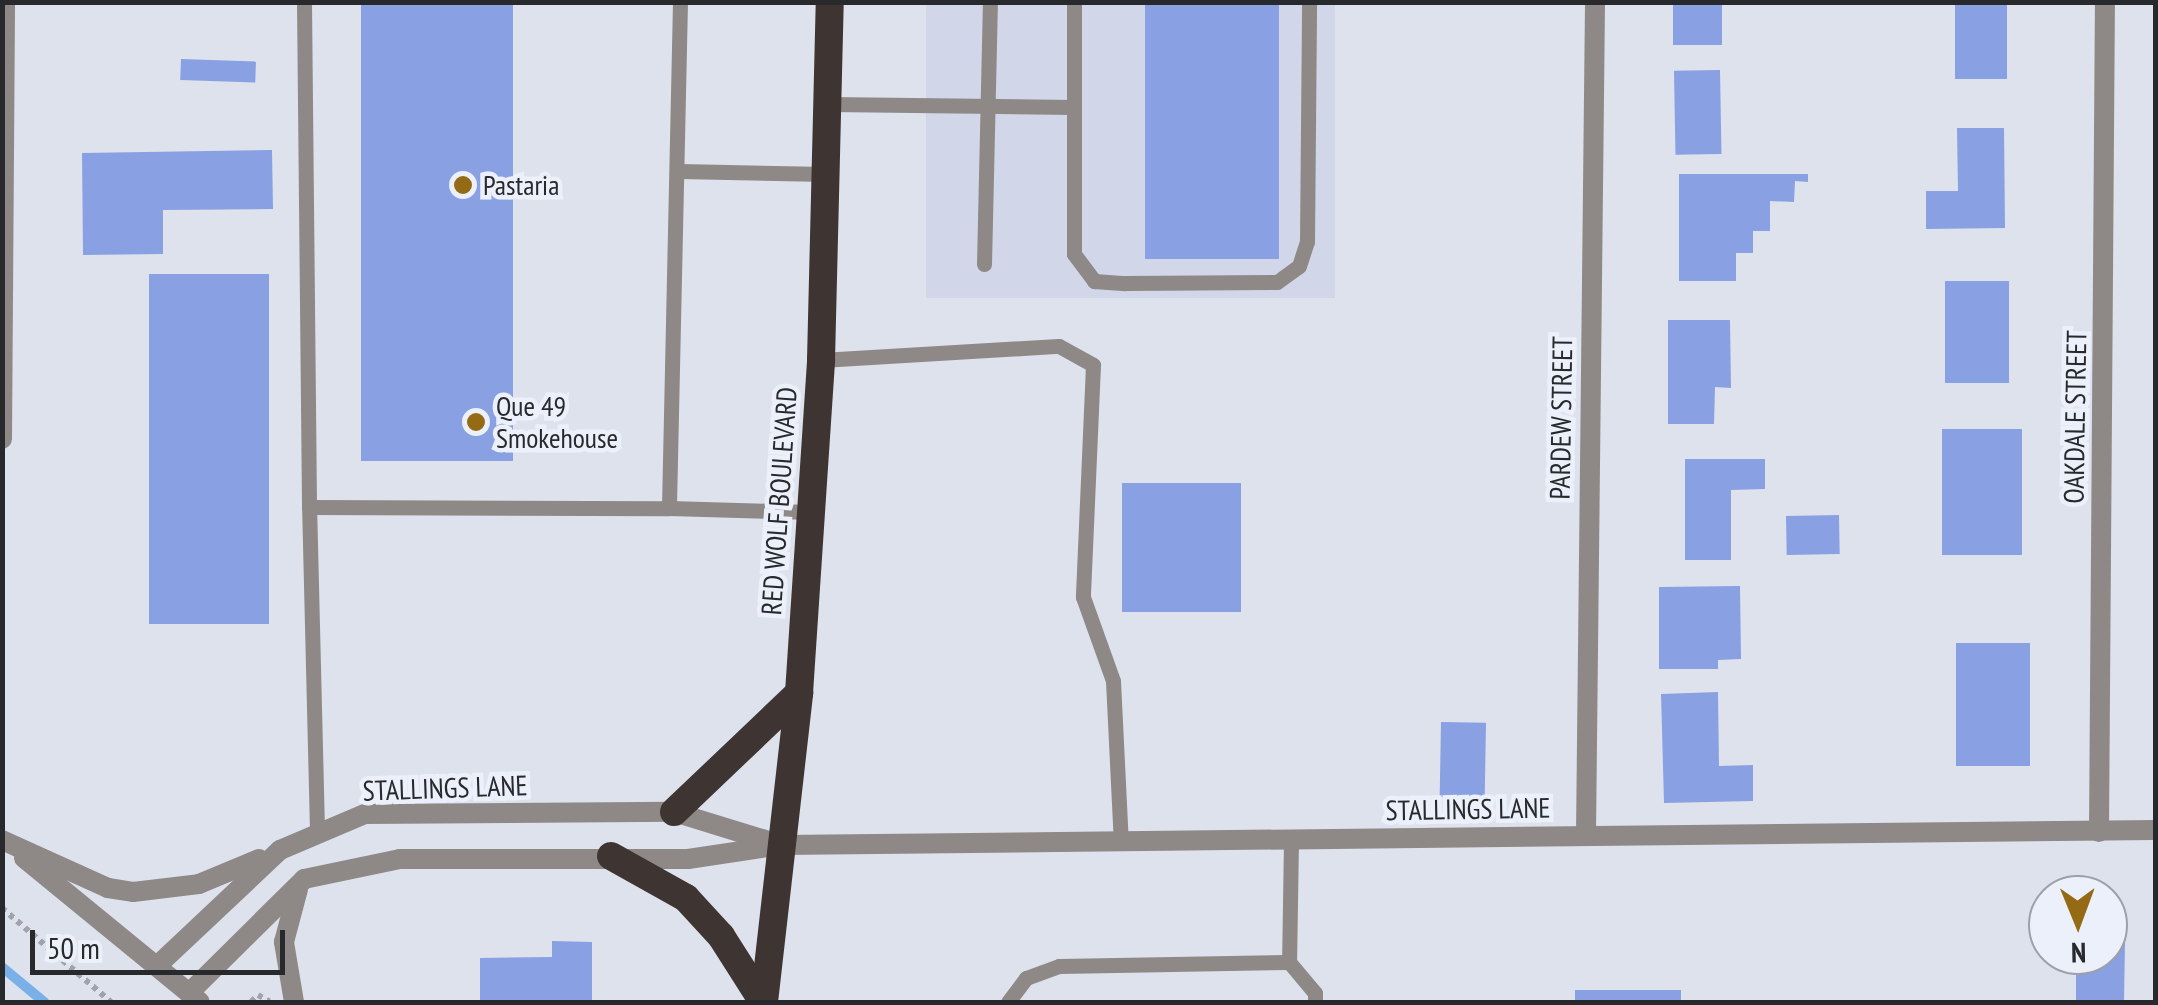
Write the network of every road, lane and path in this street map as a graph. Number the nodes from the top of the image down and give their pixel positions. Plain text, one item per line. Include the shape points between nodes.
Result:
1 (5, 2) edge
2 (304, 2) edge
3 (680, 2) edge
4 (830, 2) edge
5 (990, 2) edge
6 (1074, 2) edge
7 (1594, 2) edge
8 (2105, 2) edge
9 (1309, 4) edge
10 (4, 62) edge
11 (829, 104) junction
12 (990, 104) junction
13 (1072, 106) junction
14 (679, 172) junction
15 (827, 174) junction
16 (984, 264) dead end
17 (821, 360) junction
18 (2, 439) edge
19 (308, 507) junction
20 (669, 508) junction
21 (810, 512) junction
22 (798, 694) junction
23 (674, 812) junction
24 (318, 830) junction
25 (2156, 830) edge
26 (2098, 832) junction
27 (1586, 834) junction
28 (2, 840) edge
29 (1291, 840) junction
30 (1122, 843) junction
31 (782, 845) junction
32 (280, 850) junction
33 (612, 856) junction
34 (304, 879) junction
35 (2, 908) edge
36 (1289, 962) junction
37 (158, 965) junction
38 (194, 998) edge
39 (111, 1002) edge
40 (251, 1002) edge
41 (271, 1002) edge
42 (294, 1002) edge
43 (763, 1002) edge
44 (1008, 1002) edge
45 (1315, 1002) edge

1 - 10 street
2 - 19 lane
3 - 14 lane
4 - 11 highway, RED WOLF BOULEVARD
5 - 12 lane
6 - 13 lane
7 - 27 street, PARDEW STREET
8 - 26 street, OAKDALE STREET
9 - 13 lane via 1307,242 1299,266 1277,282 1094,282 1074,254
10 - 18 street
11 - 12 lane
11 - 15 highway, RED WOLF BOULEVARD
12 - 13 lane
12 - 16 lane
14 - 15 lane
14 - 20 lane
15 - 17 highway, RED WOLF BOULEVARD
17 - 21 highway, RED WOLF BOULEVARD
17 - 30 lane via 1059,346 1094,365 1083,596 1113,681
19 - 20 lane
19 - 24 lane
20 - 21 lane
21 - 22 highway, RED WOLF BOULEVARD
22 - 23 highway
22 - 31 highway, RED WOLF BOULEVARD
23 - 24 street, STALLINGS LANE via 407,811 365,814
23 - 31 street, STALLINGS LANE
24 - 32 street, STALLINGS LANE
25 - 26 street, STALLINGS LANE
26 - 27 street, STALLINGS LANE
27 - 29 street, STALLINGS LANE
28 - 32 street via 108,888 132,892 199,884
28 - 37 street
29 - 30 street, STALLINGS LANE
29 - 36 lane
30 - 31 street, STALLINGS LANE
31 - 33 street, STALLINGS LANE via 688,859
31 - 43 highway, RED WOLF BOULEVARD
32 - 37 street, STALLINGS LANE
33 - 34 street, STALLINGS LANE via 400,859
33 - 43 highway via 686,898 721,936
34 - 38 street
34 - 42 street via 288,906 284,942
35 - 39 path
36 - 44 lane via 1059,966 1026,978
36 - 45 lane via 1316,993
37 - 38 street
40 - 41 path via 258,995

